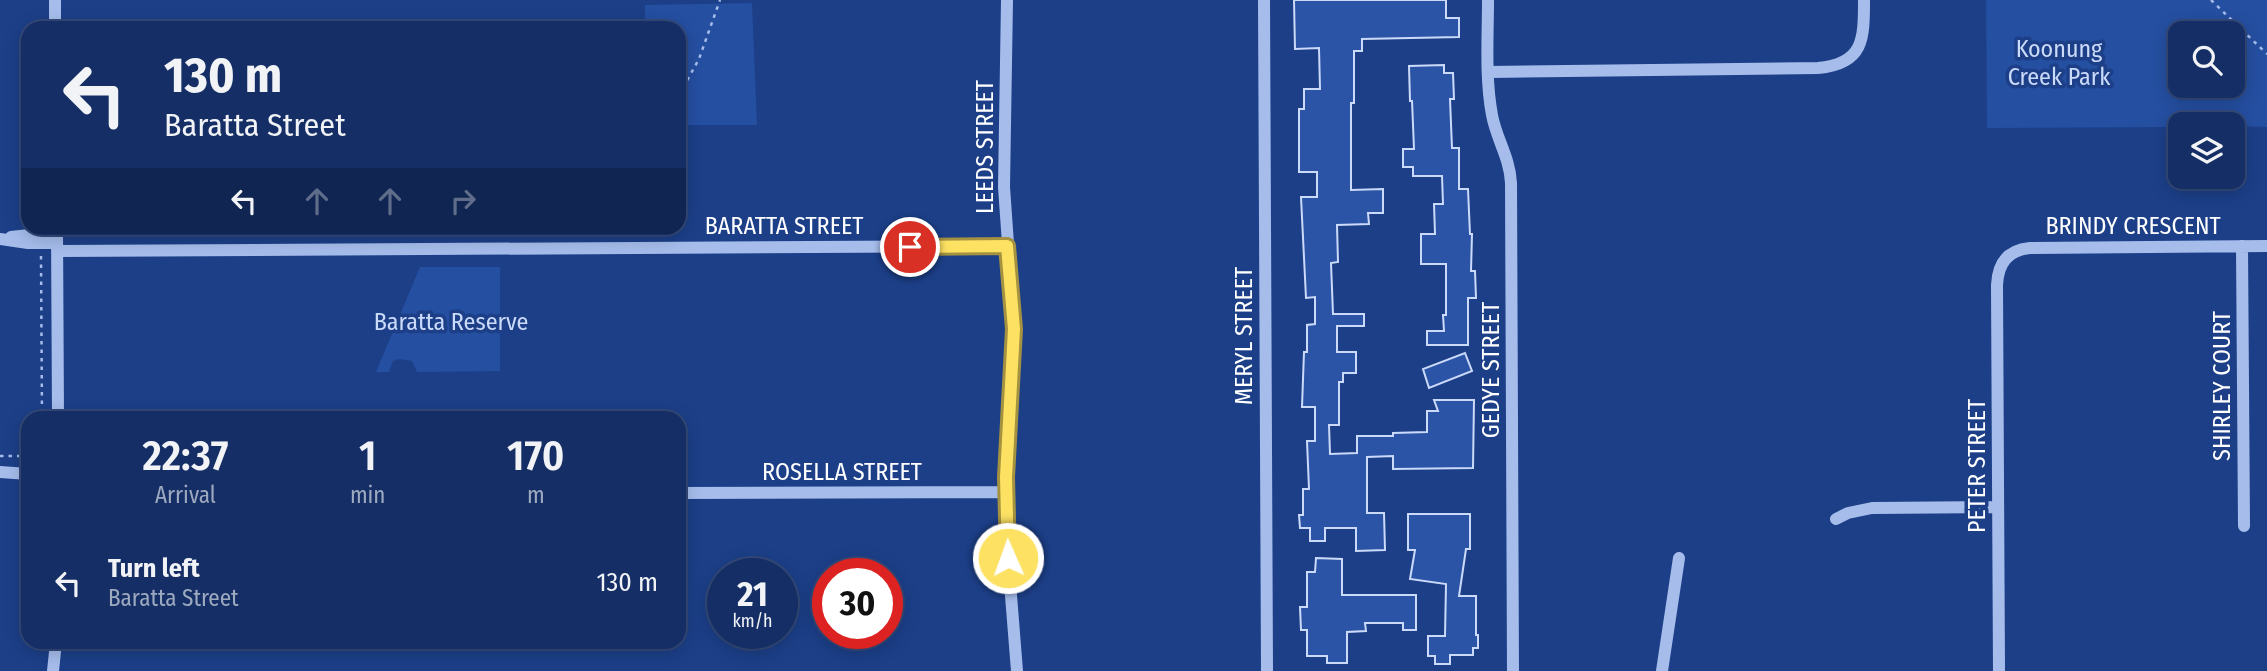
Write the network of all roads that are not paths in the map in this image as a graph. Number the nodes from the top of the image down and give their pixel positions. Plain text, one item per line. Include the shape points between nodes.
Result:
1 (55, 0) edge
2 (1007, 0) edge
3 (1264, 0) edge
4 (1488, 0) edge
5 (1864, 0) edge
6 (55, 21) edge
7 (1489, 72) junction
8 (22, 235) edge
9 (33, 235) edge
10 (2, 239) edge
11 (57, 239) edge
12 (1007, 246) junction
13 (2242, 246) junction
14 (2267, 246) edge
15 (2003, 261) joint
16 (58, 411) edge
17 (1006, 492) junction
18 (686, 493) edge
19 (1998, 506) junction
20 (1836, 519) dead end
21 (2244, 526) dead end
22 (1679, 558) dead end
23 (55, 649) edge
24 (53, 671) edge
25 (1017, 671) edge
26 (1267, 671) edge
27 (1513, 671) edge
28 (1661, 671) edge
29 (1999, 671) edge

1 - 6 street
2 - 12 street, LEEDS STREET via 1003,162
3 - 26 street, MERYL STREET
4 - 7 street, GEDYE STREET
5 - 7 street via 1860,46 1833,66
7 - 27 street, GEDYE STREET via 1491,113 1510,171
8 - 10 street, BARATTA STREET
9 - 11 street, BARATTA STREET
11 - 12 street, BARATTA STREET
11 - 16 street
12 - 17 street, LEEDS STREET via 1014,329
13 - 14 street, BRINDY CRESCENT
13 - 15 street, BRINDY CRESCENT via 2030,248
13 - 21 street, SHIRLEY COURT
15 - 19 street, PETER STREET via 1997,285
17 - 18 street, ROSELLA STREET
17 - 25 street, LEEDS STREET
19 - 20 street via 1872,508
19 - 29 street, PETER STREET
22 - 28 street
23 - 24 street

